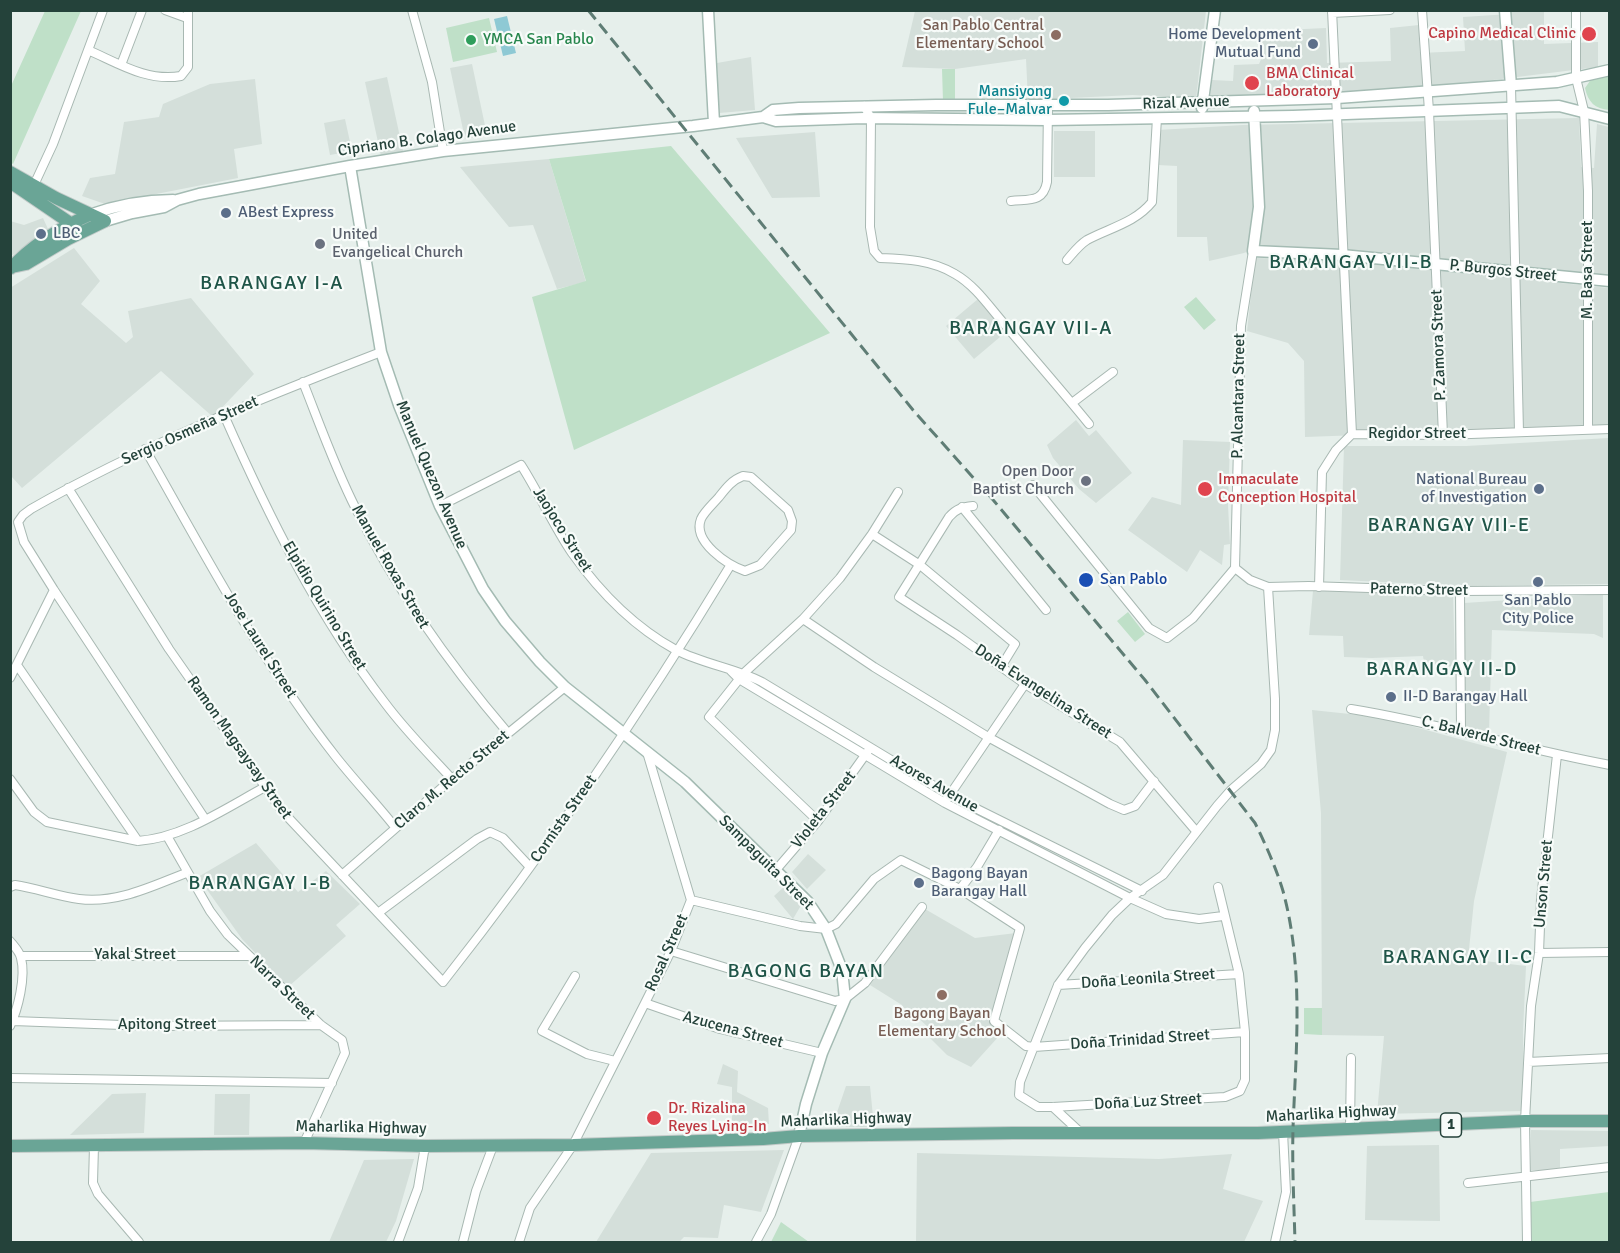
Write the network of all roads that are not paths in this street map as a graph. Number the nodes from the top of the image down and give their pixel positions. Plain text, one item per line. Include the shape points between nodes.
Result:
1 (103, 10) edge
2 (142, 10) edge
3 (165, 10) edge
4 (412, 10) edge
5 (708, 10) edge
6 (1215, 10) edge
7 (1390, 10) edge
8 (1422, 10) edge
9 (1505, 10) edge
10 (1576, 10) edge
11 (1332, 12) edge
12 (187, 14) edge
13 (88, 50) junction
14 (121, 64) junction
15 (1610, 70) edge
16 (1576, 78) junction
17 (1511, 86) junction
18 (1427, 91) junction
19 (1337, 98) junction
20 (1253, 101) junction
21 (1203, 103) junction
22 (936, 105) junction
23 (1048, 105) junction
24 (1108, 105) junction
25 (864, 106) junction
26 (992, 106) junction
27 (1512, 109) junction
28 (1429, 111) junction
29 (1584, 111) junction
30 (1337, 114) junction
31 (763, 117) junction
32 (1200, 117) junction
33 (1254, 117) junction
34 (871, 118) junction
35 (992, 118) junction
36 (1157, 118) junction
37 (936, 119) junction
38 (1107, 119) junction
39 (1610, 119) edge
40 (1047, 120) junction
41 (714, 123) junction
42 (684, 127) joint
43 (443, 151) junction
44 (350, 166) junction
45 (10, 172) edge
46 (10, 182) edge
47 (34, 185) junction
48 (177, 200) junction
49 (1011, 201) dead end
50 (89, 215) junction
51 (105, 221) junction
52 (72, 223) junction
53 (82, 232) junction
54 (1253, 251) junction
55 (1342, 255) junction
56 (1067, 260) dead end
57 (1436, 264) junction
58 (11, 268) edge
59 (1515, 272) junction
60 (1588, 279) junction
61 (1610, 281) edge
62 (381, 352) junction
63 (1113, 372) dead end
64 (303, 382) junction
65 (1072, 404) junction
66 (224, 415) junction
67 (1089, 424) dead end
68 (1588, 429) junction
69 (1610, 429) edge
70 (1519, 432) junction
71 (1352, 434) junction
72 (1443, 435) junction
73 (145, 449) junction
74 (1033, 485) dead end
75 (68, 488) junction
76 (898, 492) dead end
77 (440, 506) junction
78 (973, 506) dead end
79 (962, 507) junction
80 (872, 534) junction
81 (920, 565) junction
82 (730, 566) junction
83 (1235, 568) junction
84 (1319, 586) junction
85 (1268, 587) junction
86 (54, 590) junction
87 (1610, 590) edge
88 (1460, 591) junction
89 (1046, 610) dead end
90 (803, 619) junction
91 (676, 650) junction
92 (17, 665) junction
93 (1001, 667) junction
94 (741, 676) junction
95 (10, 678) edge
96 (1025, 684) junction
97 (565, 687) junction
98 (1351, 709) dead end
99 (1461, 732) junction
100 (508, 733) junction
101 (624, 734) junction
102 (988, 737) junction
103 (872, 747) junction
104 (647, 750) junction
105 (1557, 755) junction
106 (866, 756) junction
107 (1610, 765) edge
108 (10, 779) edge
109 (452, 779) junction
110 (1154, 781) junction
111 (265, 787) junction
112 (947, 799) junction
113 (205, 819) junction
114 (818, 821) junction
115 (395, 827) junction
116 (999, 830) junction
117 (1196, 831) junction
118 (167, 836) junction
119 (138, 841) junction
120 (530, 867) junction
121 (775, 871) junction
122 (186, 873) junction
123 (342, 874) junction
124 (10, 887) edge
125 (1218, 887) dead end
126 (960, 889) junction
127 (1142, 891) junction
128 (1131, 898) junction
129 (691, 900) junction
130 (922, 907) dead end
131 (378, 913) junction
132 (1223, 916) junction
133 (826, 929) junction
134 (10, 941) edge
135 (671, 951) junction
136 (1610, 952) edge
137 (1539, 953) junction
138 (21, 956) junction
139 (249, 956) junction
140 (1239, 974) junction
141 (575, 976) dead end
142 (443, 982) joint
143 (1058, 985) junction
144 (845, 999) junction
145 (645, 1003) junction
146 (12, 1024) edge
147 (321, 1024) junction
148 (1245, 1032) junction
149 (1034, 1047) junction
150 (822, 1053) junction
151 (1351, 1058) dead end
152 (1610, 1058) edge
153 (615, 1061) junction
154 (1528, 1062) junction
155 (10, 1078) edge
156 (332, 1083) junction
157 (1053, 1107) junction
158 (1525, 1121) junction
159 (1610, 1121) edge
160 (1350, 1129) junction
161 (1283, 1132) junction
162 (1082, 1134) junction
163 (799, 1136) junction
164 (304, 1143) junction
165 (573, 1145) junction
166 (10, 1146) edge
167 (94, 1146) junction
168 (424, 1146) junction
169 (493, 1146) junction
170 (1610, 1167) edge
171 (1526, 1177) junction
172 (1468, 1183) dead end
173 (139, 1242) edge
174 (398, 1242) edge
175 (463, 1242) edge
176 (519, 1242) edge
177 (756, 1242) edge
178 (1275, 1242) edge
179 (1527, 1242) edge

1 - 13 street
2 - 14 street
3 - 12 street
4 - 43 street via 432,82
5 - 41 main road
6 - 21 main road
7 - 11 street
8 - 18 street, P. Zamora Street
9 - 17 main road
10 - 16 street, M. Basa Street
11 - 19 street
12 - 14 street via 188,67 181,76 140,74
13 - 14 street
13 - 47 street
15 - 16 main road, Rizal Avenue
16 - 17 main road, Rizal Avenue
16 - 29 street, M. Basa Street
17 - 18 main road, Rizal Avenue
17 - 27 street
18 - 19 main road, Rizal Avenue
18 - 28 street, P. Zamora Street
19 - 20 main road, Rizal Avenue
19 - 30 street
20 - 21 main road, Rizal Avenue
20 - 33 main road, P. Alcantara Street
21 - 24 main road, Rizal Avenue
21 - 32 main road
22 - 25 main road, Rizal Avenue
22 - 26 main road, Rizal Avenue
22 - 37 main road
23 - 24 main road, Rizal Avenue
23 - 26 main road, Rizal Avenue
23 - 40 street
24 - 38 main road
25 - 31 main road, Rizal Avenue via 773,110
25 - 34 street
26 - 35 main road
27 - 28 main road, Rizal Avenue
27 - 29 main road, Rizal Avenue via 1559,106
27 - 59 street
28 - 30 main road, Rizal Avenue
28 - 57 street, P. Zamora Street
29 - 39 main road, Rizal Avenue
29 - 60 street, M. Basa Street
30 - 33 main road, Rizal Avenue
30 - 55 street
31 - 34 main road, Rizal Avenue via 776,121
31 - 41 main road, Rizal Avenue
32 - 33 main road, Rizal Avenue
32 - 36 main road, Rizal Avenue
33 - 54 main road, P. Alcantara Street via 1259,207
34 - 37 main road, Rizal Avenue
34 - 65 street via 870,227 874,251 880,258 921,261 956,274 971,286
35 - 37 main road, Rizal Avenue
35 - 40 main road, Rizal Avenue
36 - 38 main road, Rizal Avenue
36 - 56 street via 1152,202 1130,220 1085,241
38 - 40 main road, Rizal Avenue
40 - 49 street via 1045,192 1039,197
41 - 42 main road, Rizal Avenue
42 - 43 main road, Cipriano B. Colago Avenue
43 - 44 main road, Cipriano B. Colago Avenue
44 - 48 main road, Cipriano B. Colago Avenue
44 - 62 main road, Manuel Quezon Avenue
45 - 47 main road
46 - 52 main road
47 - 50 main road
48 - 50 main road, Cipriano B. Colago Avenue via 143,201
48 - 51 main road, Cipriano B. Colago Avenue via 164,207
50 - 51 main road
50 - 52 main road, Cipriano B. Colago Avenue
51 - 53 main road, Cipriano B. Colago Avenue
52 - 53 main road
52 - 58 main road, Cipriano B. Colago Avenue via 21,256
53 - 58 main road, Cipriano B. Colago Avenue via 26,264
54 - 55 main road, P. Burgos Street
54 - 83 street, P. Alcantara Street via 1241,326
55 - 57 main road, P. Burgos Street
55 - 71 street
57 - 59 main road, P. Burgos Street
57 - 72 street, P. Zamora Street
59 - 60 main road, P. Burgos Street
59 - 70 street
60 - 61 main road, P. Burgos Street
60 - 68 street, M. Basa Street
62 - 64 street, Sergio Osmeña Street
62 - 77 main road, Manuel Quezon Avenue
63 - 65 street
64 - 66 street, Sergio Osmeña Street
64 - 100 street, Manuel Roxas Street via 338,471 379,552 436,643
65 - 67 street
66 - 73 street, Sergio Osmeña Street
66 - 109 street, Elpidio Quirino Street via 262,499 338,636 384,703
68 - 69 street, Regidor Street
68 - 70 street, Regidor Street
70 - 72 street, Regidor Street
71 - 72 street, Regidor Street
71 - 84 street, Regidor Street via 1322,472
73 - 75 street, Sergio Osmeña Street
73 - 115 street, Jose Laurel Street via 237,611 303,711
74 - 83 street via 1138,616 1167,638 1193,618
75 - 86 street, Sergio Osmeña Street via 18,522 24,542
75 - 111 street, Ramon Magsaysay Street via 169,649
76 - 80 street
77 - 91 street, Jaojoco Street via 521,465 572,552 601,589 630,619
77 - 97 main road, Manuel Quezon Avenue via 483,589 505,621
78 - 79 street
79 - 81 street via 954,511
79 - 89 street
80 - 81 street
80 - 90 street
81 - 93 street via 1015,644
81 - 93 street, Doña Evangelina Street via 898,597
82 - 82 street via 745,571 760,565 790,530 788,510 751,477 734,479 701,518 701,539
82 - 91 street, Cornista Street
83 - 85 street, Paterno Street
84 - 85 street, Paterno Street
84 - 88 street, Paterno Street
85 - 117 street via 1275,699 1271,750
86 - 92 street
86 - 113 street
87 - 88 street, Paterno Street
88 - 99 street
90 - 94 street
90 - 102 street
91 - 94 street, Azores Avenue
91 - 101 street, Cornista Street
92 - 95 street
92 - 119 street
93 - 96 street, Doña Evangelina Street
94 - 103 street, Azores Avenue via 762,682
94 - 106 street, Azores Avenue
94 - 114 street via 709,717
96 - 102 street
96 - 110 street, Doña Evangelina Street via 1120,742
97 - 100 street, Claro M. Recto Street
97 - 101 main road, Manuel Quezon Avenue
98 - 99 street, C. Balverde Street
99 - 105 street, C. Balverde Street
100 - 109 street, Claro M. Recto Street
101 - 104 main road, Manuel Quezon Avenue
101 - 120 street, Cornista Street
102 - 110 street via 1124,810 1135,806
102 - 112 street
103 - 106 street, Violeta Street
103 - 112 street, Azores Avenue
104 - 121 main road, Sampaguita Street
104 - 129 street, Rosal Street
105 - 107 street, C. Balverde Street
105 - 137 street, Unson Street
106 - 112 street, Azores Avenue
106 - 114 street, Violeta Street
108 - 119 street via 34,812 47,822
109 - 115 street, Claro M. Recto Street
110 - 117 street, Doña Evangelina Street
111 - 113 street
111 - 123 street, Ramon Magsaysay Street via 293,824
112 - 116 street, Azores Avenue
112 - 127 street, Azores Avenue
113 - 118 street
114 - 121 street, Violeta Street
115 - 123 street, Claro M. Recto Street
116 - 126 street
116 - 128 street, Azores Avenue
117 - 127 street via 1163,874
118 - 119 street
118 - 122 street, Narra Street
120 - 131 street via 503,838 490,832
120 - 142 street, Cornista Street
121 - 133 main road, Sampaguita Street via 808,902
122 - 124 street via 133,894 96,901
122 - 139 street, Narra Street via 228,935
123 - 131 street, Ramon Magsaysay Street
125 - 132 street
126 - 133 street via 901,860 874,879 836,924
126 - 149 street via 1020,928 994,1021 1026,1046
127 - 128 street
128 - 132 street, Azores Avenue via 1166,914 1199,919
128 - 143 street via 1112,915
129 - 133 street
129 - 135 street, Rosal Street
130 - 144 street via 866,983
131 - 142 street, Ramon Magsaysay Street
132 - 140 street
133 - 144 main road, Sampaguita Street via 842,970
134 - 138 street
135 - 144 street via 835,1001
135 - 145 street, Rosal Street
136 - 137 street
137 - 154 street, Unson Street via 1530,1006
138 - 139 street, Yakal Street
138 - 146 street via 21,993
139 - 147 street, Narra Street
140 - 143 street, Doña Leonila Street
140 - 148 street
141 - 153 street via 542,1031 587,1054
143 - 149 street
144 - 150 main road, Sampaguita Street
145 - 150 street, Azucena Street via 720,1029
145 - 153 street, Rosal Street
146 - 147 street, Apitong Street
147 - 156 street, Narra Street via 342,1040 345,1053
148 - 149 street, Doña Trinidad Street
148 - 157 street, Doña Luz Street via 1245,1080 1240,1091 1225,1097
149 - 157 street, Doña Luz Street via 1019,1095 1038,1107
150 - 163 main road, Sampaguita Street
151 - 160 street
152 - 154 street
153 - 165 street, Rosal Street
154 - 158 street, Unson Street
155 - 156 street
156 - 164 street, Narra Street
157 - 162 street, Doña Luz Street
158 - 159 main road, Maharlika Highway / 1
158 - 160 main road, Maharlika Highway / 1
158 - 171 street, Unson Street
160 - 161 main road, Maharlika Highway / 1
161 - 162 main road, Maharlika Highway / 1
161 - 178 street via 1286,1192
162 - 163 main road, Maharlika Highway / 1
163 - 165 main road, Maharlika Highway / 1
163 - 177 street via 771,1214
164 - 167 main road, Maharlika Highway / 1
164 - 168 main road, Maharlika Highway / 1
165 - 169 main road, Maharlika Highway / 1
165 - 176 street, Rosal Street via 530,1208
166 - 167 main road, Maharlika Highway / 1
167 - 173 street via 93,1183 98,1194
168 - 169 main road, Maharlika Highway / 1
168 - 174 street via 418,1188
169 - 175 street
170 - 171 street
171 - 172 street
171 - 179 street, Unson Street

